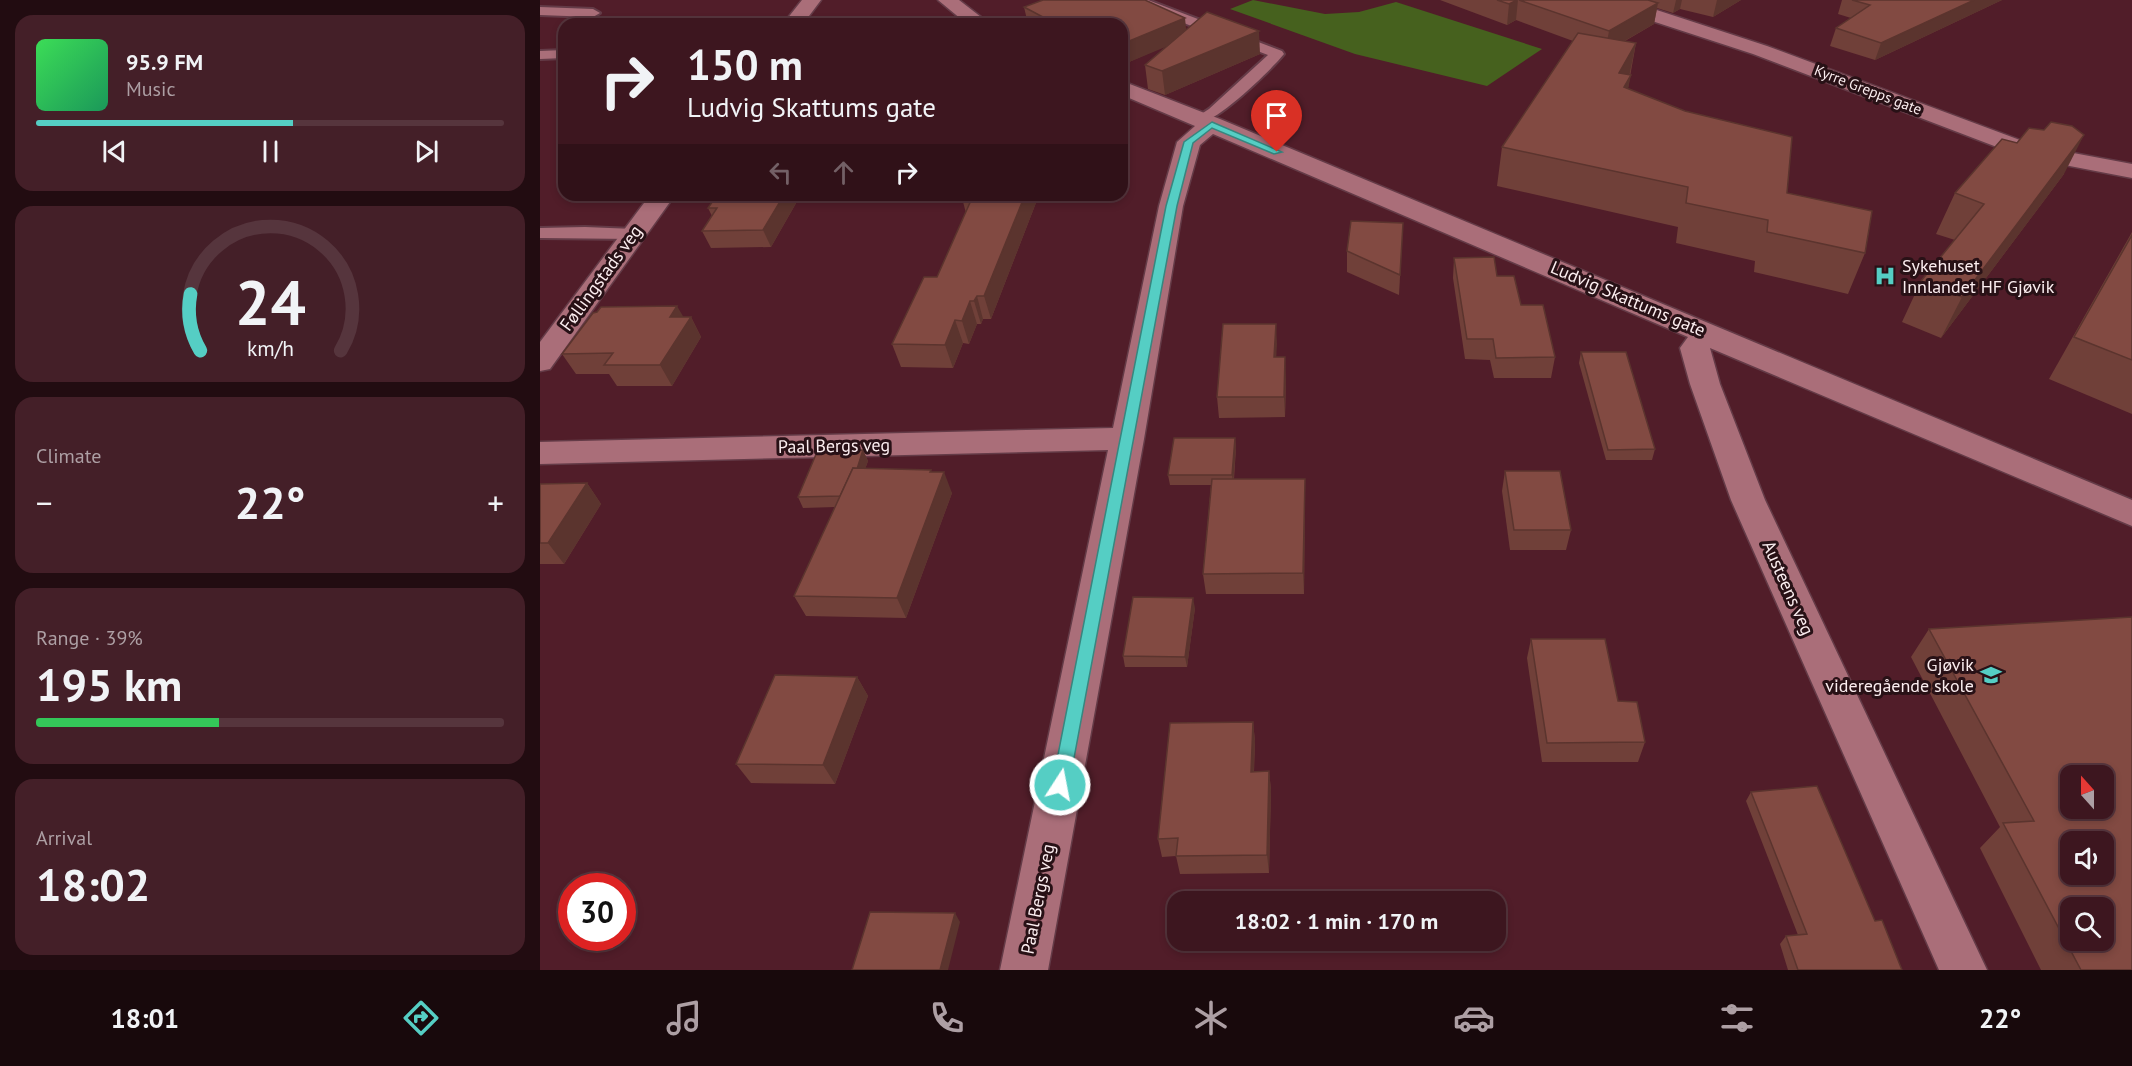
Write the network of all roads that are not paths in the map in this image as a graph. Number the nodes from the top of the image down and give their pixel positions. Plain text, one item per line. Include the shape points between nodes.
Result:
1 (812, 0) edge
2 (947, 0) edge
3 (1136, 0) edge
4 (1620, 2) edge
5 (540, 11) edge
6 (593, 13) dead end
7 (798, 18) edge
8 (972, 18) edge
9 (558, 54) edge
10 (540, 55) edge
11 (1128, 90) edge
12 (1206, 122) junction
13 (2132, 171) edge
14 (659, 201) edge
15 (540, 233) edge
16 (634, 234) junction
17 (1706, 332) junction
18 (540, 362) edge
19 (1128, 439) junction
20 (540, 453) edge
21 (2132, 514) edge
22 (1024, 970) edge
23 (1963, 970) edge

1 - 7 street
2 - 8 street
3 - 12 lane via 1277,54
4 - 13 street, Kyrre Grepps gate via 2031,152
5 - 6 lane
9 - 10 lane
11 - 12 street, Ludvig Skattums gate
12 - 17 street, Ludvig Skattums gate
12 - 19 street, Paal Bergs veg via 1188,142 1172,206
14 - 16 street, Føllingstads veg
15 - 16 lane
16 - 18 street, Føllingstads veg
17 - 21 street, Ludvig Skattums gate
17 - 23 street, Austeens veg via 1695,348 1704,384 1748,500
19 - 20 street, Paal Bergs veg
19 - 22 street, Paal Bergs veg

